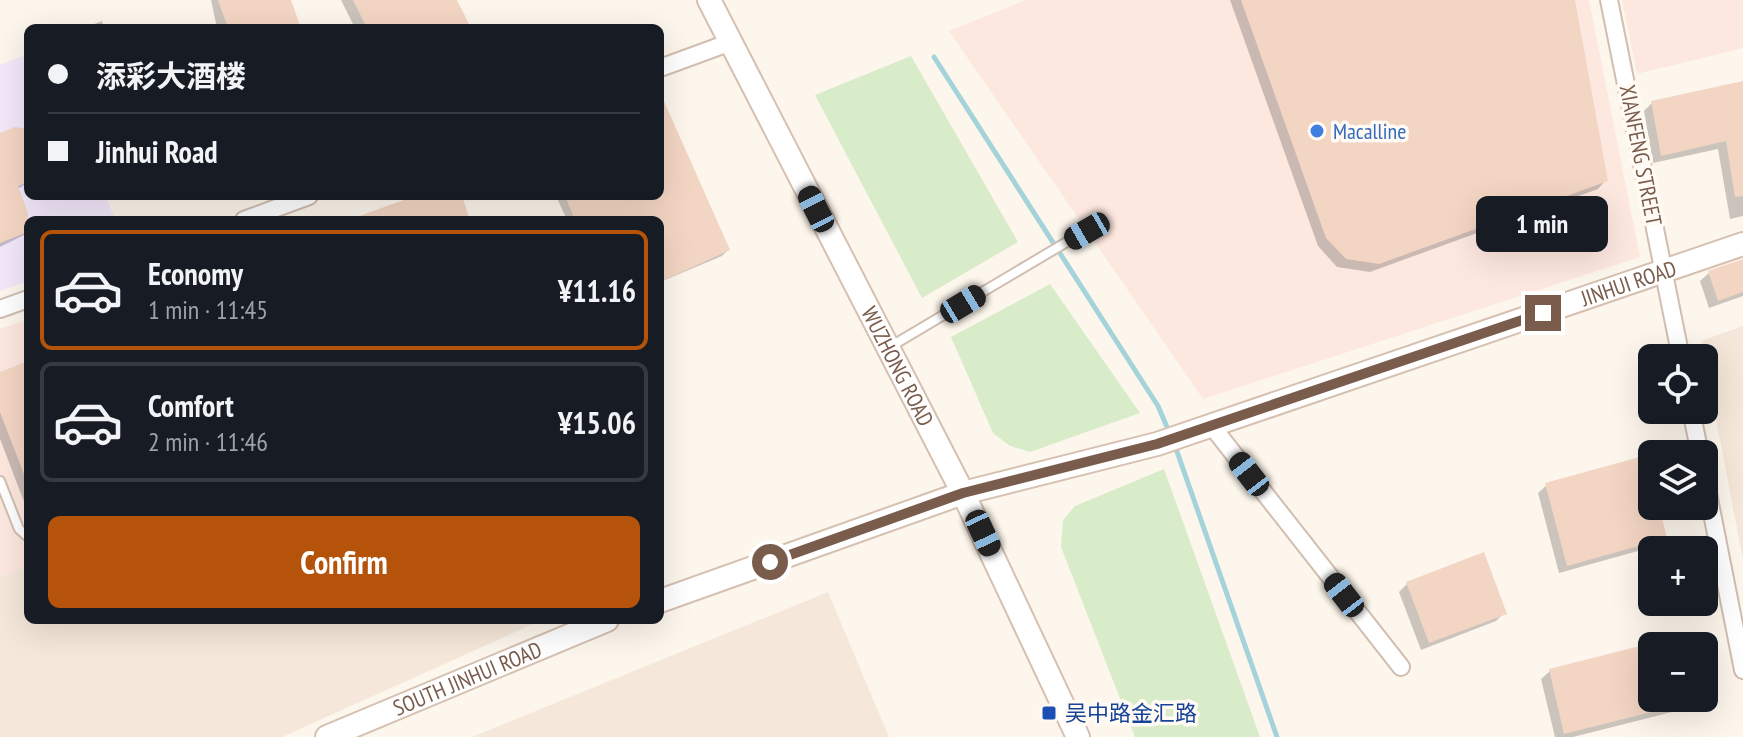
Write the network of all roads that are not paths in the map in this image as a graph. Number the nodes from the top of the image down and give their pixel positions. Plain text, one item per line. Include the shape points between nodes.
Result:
1 (709, 0) edge
2 (1609, 0) edge
3 (731, 42) junction
4 (664, 67) edge
5 (298, 200) edge
6 (255, 216) edge
7 (1097, 224) dead end
8 (1743, 244) edge
9 (1664, 272) junction
10 (24, 300) edge
11 (0, 309) edge
12 (1678, 344) edge
13 (888, 349) junction
14 (1203, 428) junction
15 (0, 481) edge
16 (963, 493) junction
17 (1713, 520) edge
18 (24, 533) edge
19 (664, 600) edge
20 (597, 624) edge
21 (1401, 667) dead end
22 (1743, 670) edge
23 (327, 737) edge
24 (1078, 737) edge

1 - 3 street, WUZHONG ROAD
2 - 9 street, XIANFENG STREET
3 - 4 street
3 - 13 street, WUZHONG ROAD
5 - 6 street
7 - 13 lane
8 - 9 street, JINHUI ROAD
9 - 12 street, XIANFENG STREET
9 - 14 street, JINHUI ROAD
10 - 11 street
13 - 16 street, WUZHONG ROAD
14 - 16 street, JINHUI ROAD
14 - 21 street
15 - 18 lane
16 - 19 street
16 - 24 street, WUZHONG ROAD
17 - 22 street
20 - 23 street, SOUTH JINHUI ROAD

